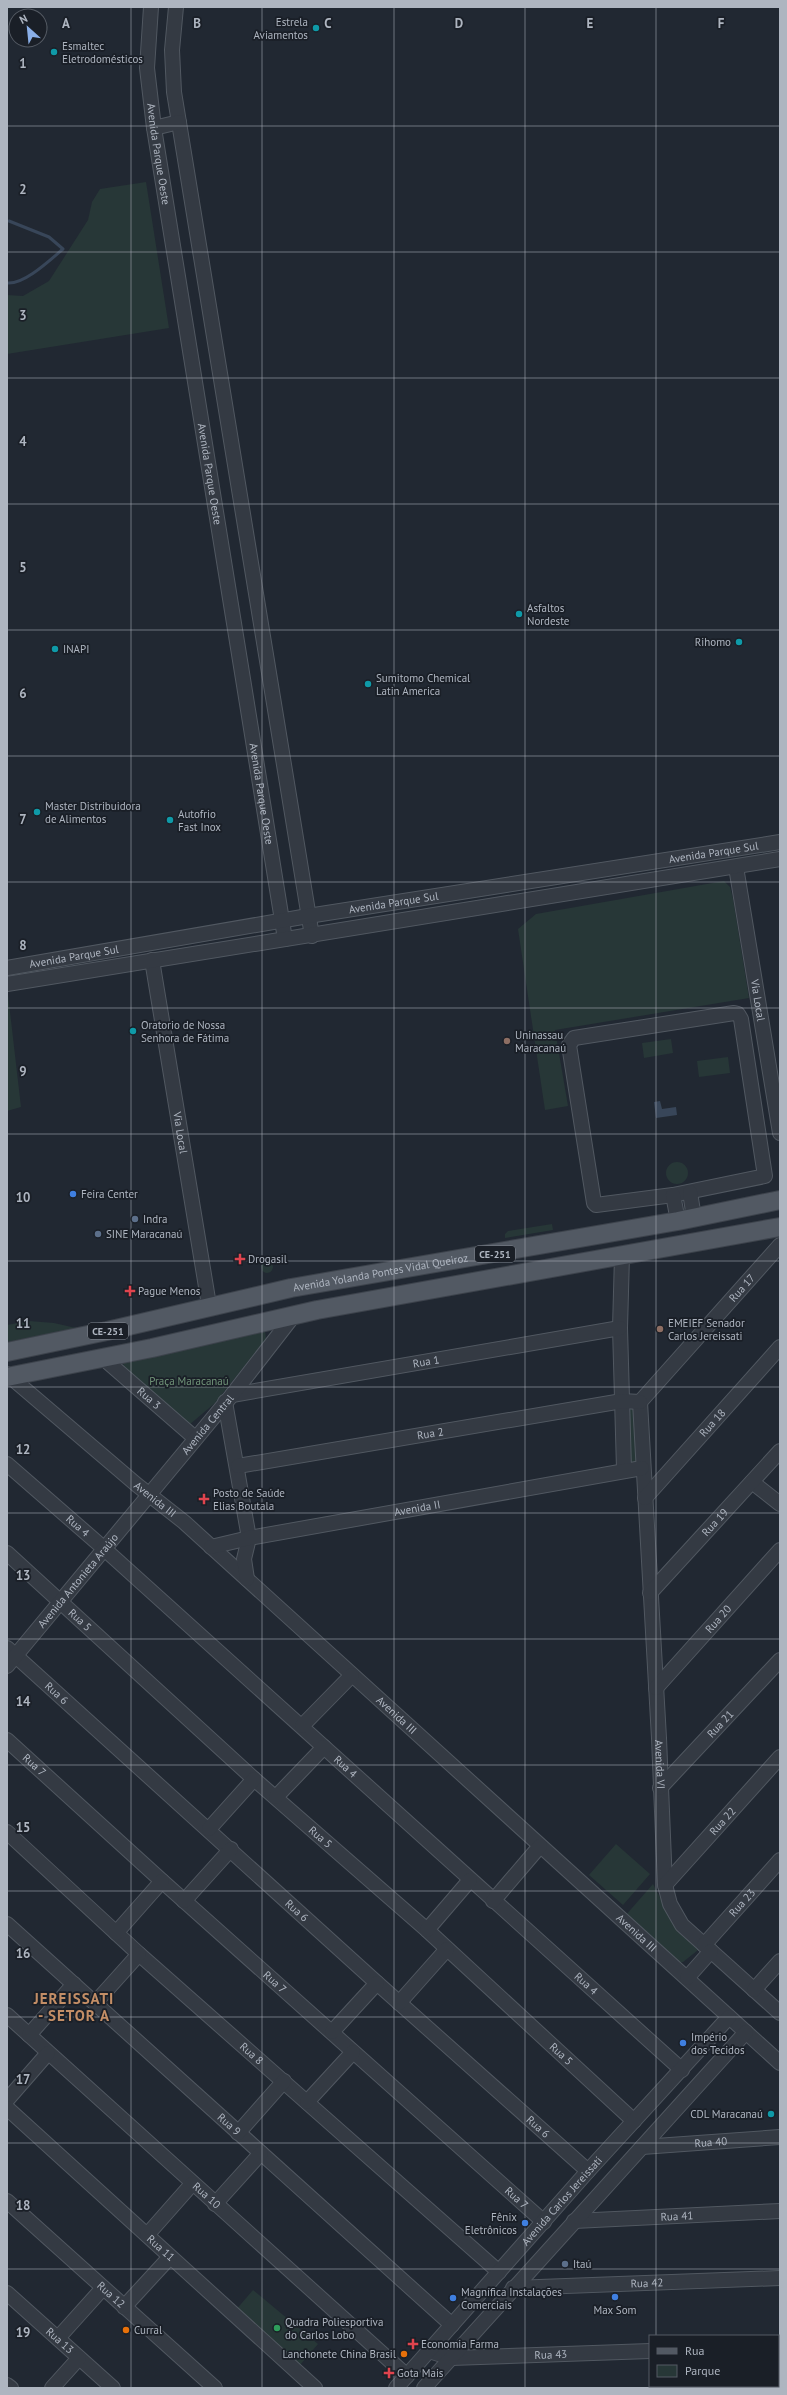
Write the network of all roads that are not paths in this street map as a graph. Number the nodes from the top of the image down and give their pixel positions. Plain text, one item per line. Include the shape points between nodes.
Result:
1 (151, 7) edge
2 (176, 7) edge
3 (179, 122) junction
4 (154, 128) junction
5 (780, 842) edge
6 (780, 859) edge
7 (736, 867) junction
8 (308, 916) junction
9 (283, 920) junction
10 (312, 936) junction
11 (285, 939) junction
12 (152, 960) junction
13 (7, 968) edge
14 (7, 984) edge
15 (780, 1133) edge
16 (690, 1192) junction
17 (673, 1195) junction
18 (780, 1200) edge
19 (686, 1220) junction
20 (780, 1227) edge
21 (780, 1245) edge
22 (622, 1256) junction
23 (449, 1262) junction
24 (419, 1267) junction
25 (453, 1285) junction
26 (423, 1291) junction
27 (209, 1305) junction
28 (294, 1315) junction
29 (620, 1328) junction
30 (780, 1346) edge
31 (7, 1352) edge
32 (103, 1358) junction
33 (8, 1376) edge
34 (229, 1399) junction
35 (622, 1401) junction
36 (640, 1402) junction
37 (195, 1438) junction
38 (780, 1451) edge
39 (7, 1464) edge
40 (238, 1466) junction
41 (642, 1468) junction
42 (624, 1469) junction
43 (752, 1482) junction
44 (150, 1495) junction
45 (645, 1498) junction
46 (780, 1504) edge
47 (249, 1538) junction
48 (211, 1547) junction
49 (104, 1549) junction
50 (780, 1550) edge
51 (7, 1553) edge
52 (247, 1579) junction
53 (650, 1593) junction
54 (61, 1602) junction
55 (10, 1657) edge
56 (780, 1660) edge
57 (352, 1675) junction
58 (656, 1688) junction
59 (302, 1726) junction
60 (7, 1740) edge
61 (324, 1747) junction
62 (780, 1757) edge
63 (254, 1779) junction
64 (660, 1788) junction
65 (276, 1797) junction
66 (209, 1829) junction
67 (7, 1832) edge
68 (540, 1846) junction
69 (231, 1849) junction
70 (780, 1860) edge
71 (470, 1880) junction
72 (162, 1881) junction
73 (665, 1885) junction
74 (184, 1901) junction
75 (492, 1901) junction
76 (7, 1924) edge
77 (427, 1930) junction
78 (116, 1933) junction
79 (708, 1948) junction
80 (447, 1949) junction
81 (139, 1954) junction
82 (780, 1961) edge
83 (687, 1978) junction
84 (377, 1983) junction
85 (74, 1984) junction
86 (754, 1990) junction
87 (95, 2003) junction
88 (399, 2003) junction
89 (780, 2013) edge
90 (7, 2015) edge
91 (729, 2017) junction
92 (332, 2032) junction
93 (746, 2032) junction
94 (29, 2035) junction
95 (354, 2052) junction
96 (48, 2053) junction
97 (780, 2063) edge
98 (682, 2070) junction
99 (284, 2081) junction
100 (7, 2100) edge
101 (307, 2102) junction
102 (7, 2108) edge
103 (634, 2121) junction
104 (238, 2132) junction
105 (780, 2138) edge
106 (642, 2147) junction
107 (261, 2153) junction
108 (588, 2171) junction
109 (192, 2184) junction
110 (7, 2201) edge
111 (215, 2204) junction
112 (780, 2211) edge
113 (574, 2221) junction
114 (544, 2222) junction
115 (147, 2235) junction
116 (170, 2257) junction
117 (499, 2272) junction
118 (780, 2278) edge
119 (103, 2288) junction
120 (513, 2288) junction
121 (7, 2293) edge
122 (124, 2307) junction
123 (452, 2324) junction
124 (58, 2338) junction
125 (429, 2351) junction
126 (649, 2351) edge
127 (79, 2358) junction
128 (451, 2358) junction
129 (407, 2376) junction
130 (7, 2384) edge
131 (11, 2388) edge
132 (52, 2388) edge
133 (112, 2388) edge
134 (214, 2388) edge
135 (315, 2388) edge
136 (396, 2388) edge
137 (424, 2388) edge

1 - 4 street, Avenida Parque Oeste via 147,68
2 - 3 street via 172,70
3 - 4 street
3 - 8 street
4 - 9 street, Avenida Parque Oeste
5 - 8 street, Avenida Parque Sul
6 - 7 street, Avenida Parque Sul
7 - 10 street, Avenida Parque Sul
7 - 15 street, Via Local
8 - 9 street, Avenida Parque Sul
8 - 10 street
9 - 11 street, Avenida Parque Oeste
9 - 13 street, Avenida Parque Sul
10 - 11 street, Avenida Parque Sul
11 - 12 street, Avenida Parque Sul
12 - 14 street, Avenida Parque Sul
12 - 27 street, Via Local
16 - 17 street
16 - 17 street via 765,1176 738,1014 574,1038 569,1045 594,1203 600,1206
16 - 19 street
17 - 19 street
18 - 19 main road, Avenida Yolanda Pontes Vidal Queiroz / CE-251
19 - 23 main road, Avenida Yolanda Pontes Vidal Queiroz / CE-251
20 - 22 main road, Avenida Yolanda Pontes Vidal Queiroz / CE-251
21 - 36 street, Rua 17
22 - 25 main road, Avenida Yolanda Pontes Vidal Queiroz / CE-251
22 - 29 street
23 - 24 main road, Avenida Yolanda Pontes Vidal Queiroz / CE-251
23 - 25 main road
24 - 26 main road
24 - 27 main road, Avenida Yolanda Pontes Vidal Queiroz / CE-251 via 291,1288
25 - 26 main road, Avenida Yolanda Pontes Vidal Queiroz / CE-251
26 - 28 main road, Avenida Yolanda Pontes Vidal Queiroz / CE-251
27 - 31 main road, Avenida Yolanda Pontes Vidal Queiroz / CE-251 via 107,1331
28 - 32 main road, Avenida Yolanda Pontes Vidal Queiroz / CE-251
28 - 34 street, Avenida Central
29 - 34 street, Rua 1
29 - 35 street
30 - 45 street, Rua 18
32 - 33 main road, Avenida Yolanda Pontes Vidal Queiroz / CE-251
32 - 37 street, Rua 3
33 - 44 street, Avenida III
34 - 37 street, Avenida Central
34 - 40 street
35 - 36 street, Rua 2
35 - 40 street, Rua 2
35 - 42 street
36 - 41 street, Avenida VI
37 - 44 street, Avenida Central
38 - 43 street, Rua 19
39 - 49 street, Rua 4
40 - 47 street
41 - 42 street, Avenida II
41 - 45 street, Avenida VI
42 - 47 street, Avenida II
43 - 46 street
43 - 53 street, Rua 19
44 - 48 street, Avenida III
44 - 49 street, Avenida Antonieta Araújo
45 - 53 street, Avenida VI
47 - 48 street, Avenida II
47 - 52 street via 244,1559
48 - 52 street, Avenida III
49 - 54 street, Avenida Antonieta Araújo
49 - 59 street, Rua 4
50 - 58 street, Rua 20
51 - 54 street, Rua 5
52 - 57 street, Avenida III
53 - 58 street, Avenida VI
54 - 55 street, Avenida Antonieta Araújo
54 - 63 street, Rua 5
55 - 66 street, Rua 6
56 - 64 street, Rua 21
57 - 59 street
57 - 68 street, Avenida III
58 - 64 street, Avenida VI
59 - 61 street, Rua 4
60 - 72 street, Rua 7
61 - 65 street
61 - 71 street, Rua 4
62 - 73 street, Rua 22
63 - 65 street, Rua 5
63 - 66 street
64 - 73 street, Avenida VI
65 - 77 street, Rua 5
66 - 69 street, Rua 6
67 - 78 street, Rua 8
68 - 75 street
68 - 83 street, Avenida III
69 - 74 street
69 - 84 street, Rua 6
70 - 79 street, Rua 23
71 - 75 street, Rua 4
71 - 77 street
72 - 74 street, Rua 7
72 - 78 street
73 - 79 street, Avenida VI via 675,1915 682,1926
74 - 92 street, Rua 7
75 - 98 street, Rua 4
76 - 85 street, Rua 9
77 - 80 street, Rua 5
78 - 81 street, Rua 8
79 - 83 street, Rua 23
79 - 86 street, Avenida VI
80 - 88 street
80 - 103 street, Rua 5
81 - 87 street
81 - 99 street, Rua 8
82 - 86 street
83 - 91 street, Avenida III
84 - 88 street, Rua 6
84 - 92 street
85 - 87 street, Rua 9
85 - 94 street
86 - 89 street, Avenida VI
87 - 104 street, Rua 9
88 - 108 street, Rua 6
90 - 94 street, Rua 10
91 - 93 street, Avenida III
91 - 98 street, Avenida Carlos Jereissati
92 - 95 street, Rua 7
93 - 97 street, Avenida III
93 - 106 street, Avenida Carlos Jereissati
94 - 96 street, Rua 10
95 - 101 street
95 - 114 street, Rua 7
96 - 100 street
96 - 109 street, Rua 10
98 - 103 street, Avenida Carlos Jereissati
99 - 101 street, Rua 8
99 - 104 street
101 - 117 street, Rua 8
102 - 115 street, Rua 11
103 - 108 street, Avenida Carlos Jereissati
104 - 107 street, Rua 9
105 - 106 street, Rua 40
106 - 113 street, Avenida Carlos Jereissati
107 - 111 street
107 - 123 street, Rua 9
108 - 114 street, Avenida Carlos Jereissati
109 - 111 street, Rua 10
109 - 115 street
110 - 119 street, Rua 12
111 - 129 street, Rua 10
112 - 113 street, Rua 41
113 - 120 street, Avenida Carlos Jereissati
114 - 117 street, Avenida Carlos Jereissati
115 - 116 street, Rua 11
116 - 122 street
116 - 135 street, Rua 11
117 - 123 street, Avenida Carlos Jereissati
118 - 120 street, Rua 42
119 - 122 street, Rua 12
119 - 124 street
120 - 128 street, Avenida Carlos Jereissati
121 - 124 street, Rua 13
122 - 134 street, Rua 12
123 - 125 street, Avenida Carlos Jereissati
124 - 127 street, Rua 13
125 - 128 street, Rua 43
125 - 129 street, Avenida Carlos Jereissati
126 - 128 street, Rua 43
127 - 132 street
127 - 133 street, Rua 13
128 - 137 street, Avenida Carlos Jereissati
129 - 136 street, Avenida Carlos Jereissati
130 - 131 street

